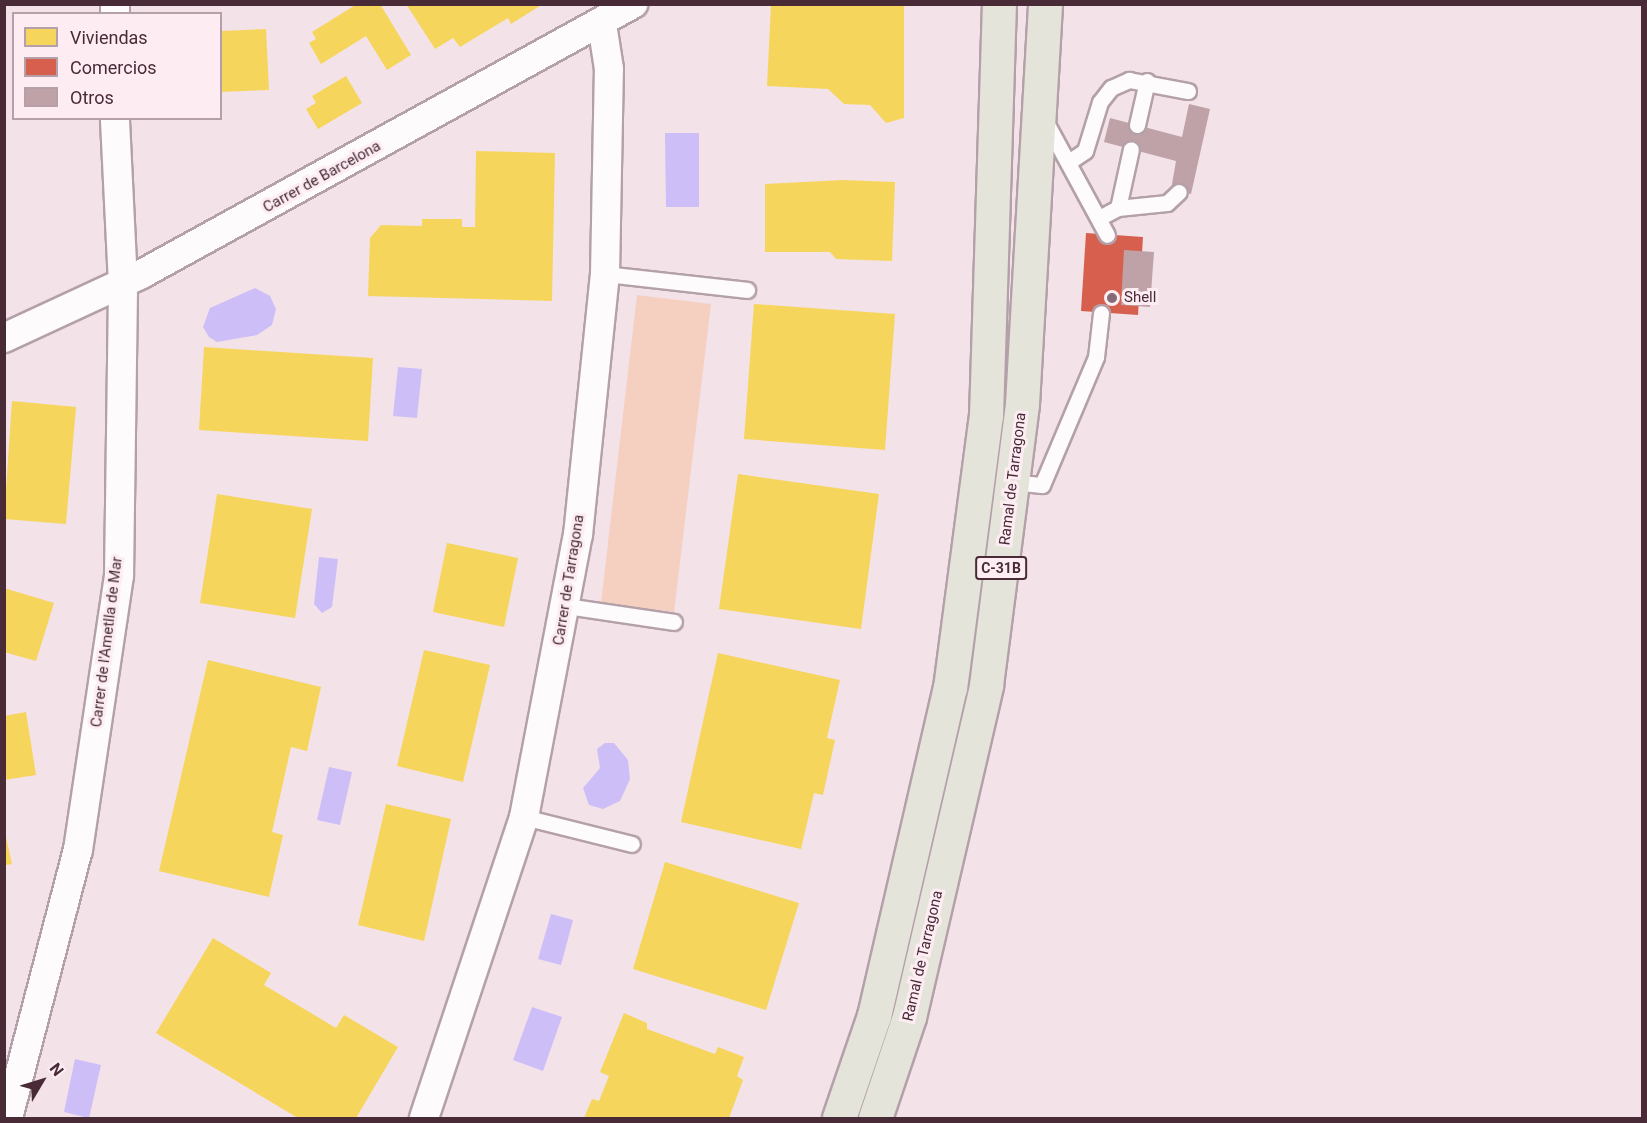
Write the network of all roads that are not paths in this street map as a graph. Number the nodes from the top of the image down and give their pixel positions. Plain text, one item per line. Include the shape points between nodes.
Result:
1 (633, 4) edge
2 (999, 4) edge
3 (1045, 4) edge
4 (602, 24) junction
5 (1147, 81) junction
6 (1188, 91) dead end
7 (1039, 111) junction
8 (115, 120) edge
9 (1137, 125) dead end
10 (1131, 149) dead end
11 (1070, 161) junction
12 (1179, 192) dead end
13 (1118, 208) junction
14 (1099, 218) junction
15 (1107, 235) dead end
16 (605, 274) junction
17 (123, 284) junction
18 (747, 290) dead end
19 (1101, 313) dead end
20 (4, 338) edge
21 (1012, 482) junction
22 (566, 606) junction
23 (674, 622) dead end
24 (524, 817) junction
25 (632, 844) dead end
26 (8, 1119) edge
27 (424, 1119) edge
28 (839, 1119) edge
29 (875, 1119) edge

1 - 4 street, Carrer de Barcelona
2 - 28 main road, C-31B via 986,416 950,688 874,1016
3 - 7 main road, Ramal de Tarragona / C-31B
4 - 16 street, Carrer de Tarragona via 609,69
4 - 17 street, Carrer de Barcelona
5 - 6 lane
5 - 9 lane
5 - 11 lane via 1129,80 1111,88 1100,102 1085,151
7 - 11 lane
7 - 21 main road, Ramal de Tarragona / C-31B via 1022,404
8 - 17 street, Carrer de l'Ametlla de Mar
10 - 13 lane
11 - 14 lane
12 - 13 lane via 1149,209
13 - 14 lane
14 - 15 lane
16 - 18 lane
16 - 22 street, Carrer de Tarragona
17 - 20 street, Carrer de Barcelona
17 - 26 street, Carrer de l'Ametlla de Mar via 118,576 78,850
19 - 21 lane via 1096,357 1042,485
21 - 29 main road, Ramal de Tarragona / C-31B via 986,686 909,1017
22 - 23 lane
22 - 24 street, Carrer de Tarragona
24 - 25 lane
24 - 27 street, Carrer de Tarragona

